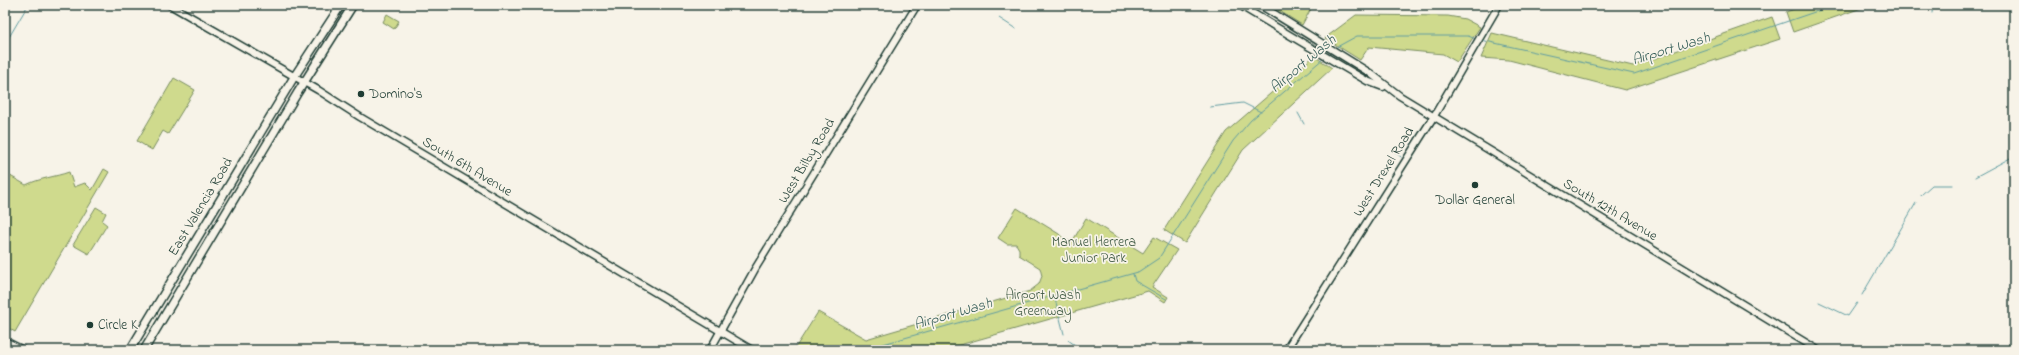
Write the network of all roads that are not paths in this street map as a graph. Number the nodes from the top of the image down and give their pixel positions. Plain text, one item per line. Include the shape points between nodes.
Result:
1 (170, 5) edge
2 (341, 5) edge
3 (353, 5) edge
4 (917, 5) edge
5 (1239, 5) edge
6 (1260, 5) edge
7 (1499, 5) edge
8 (294, 77) junction
9 (304, 83) junction
10 (1390, 90) junction
11 (1434, 116) junction
12 (225, 193) junction
13 (234, 198) junction
14 (721, 332) junction
15 (5, 340) edge
16 (23, 350) edge
17 (130, 350) edge
18 (144, 350) edge
19 (710, 350) edge
20 (752, 350) edge
21 (1286, 350) edge
22 (1818, 350) edge

1 - 8 street, South 6th Avenue
2 - 8 main road, East Valencia Road
3 - 9 main road, East Valencia Road
4 - 14 street, West Bilby Road via 755,269
5 - 10 street, South 12th Avenue via 1367,81
6 - 10 street, South 12th Avenue via 1370,73
7 - 11 street, West Drexel Road
8 - 9 street, South 6th Avenue
8 - 12 main road, East Valencia Road
9 - 13 main road, East Valencia Road
9 - 14 street, South 6th Avenue
10 - 11 street, South 12th Avenue
11 - 21 street, West Drexel Road
11 - 22 street, South 12th Avenue
12 - 13 main road
12 - 17 main road, East Valencia Road
13 - 18 main road, East Valencia Road
14 - 19 street, West Bilby Road
14 - 20 street, South 6th Avenue
15 - 16 street

